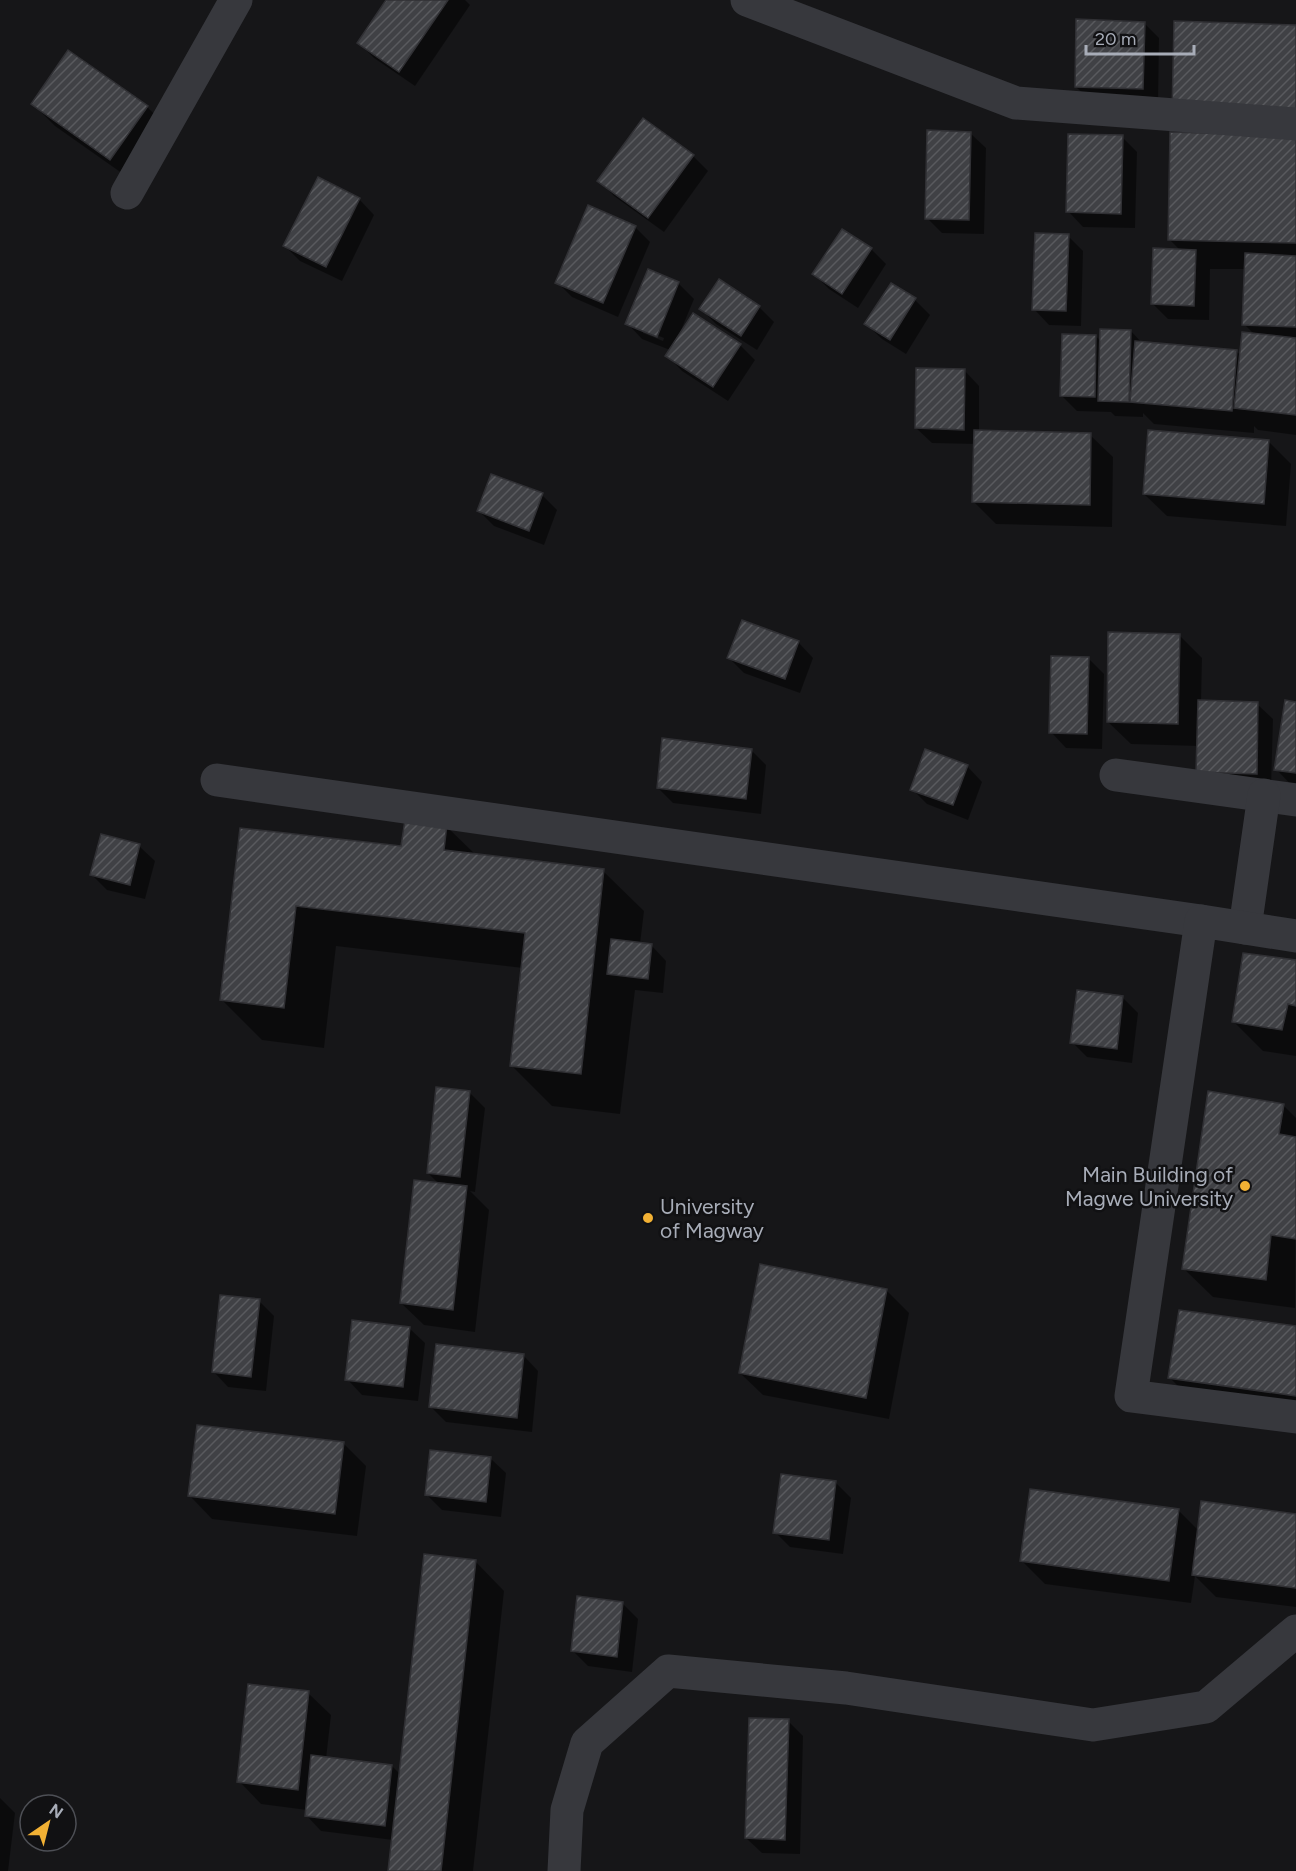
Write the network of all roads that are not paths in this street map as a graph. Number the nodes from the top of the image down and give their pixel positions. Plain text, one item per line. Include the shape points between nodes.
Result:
1 (236, 0) edge
2 (747, 0) edge
3 (1296, 124) edge
4 (128, 193) dead end
5 (1116, 775) dead end
6 (218, 780) dead end
7 (1264, 795) junction
8 (1296, 800) edge
9 (1201, 921) junction
10 (1245, 928) junction
11 (1296, 936) edge
12 (1296, 1417) edge
13 (1296, 1631) edge
14 (564, 1871) edge

1 - 4 street
2 - 3 street via 1016,103
5 - 7 street
6 - 9 street
7 - 8 street
7 - 10 street
9 - 10 street
9 - 12 street via 1131,1396
10 - 11 street
13 - 14 street via 1206,1707 1093,1725 846,1688 668,1671 586,1743 567,1810

